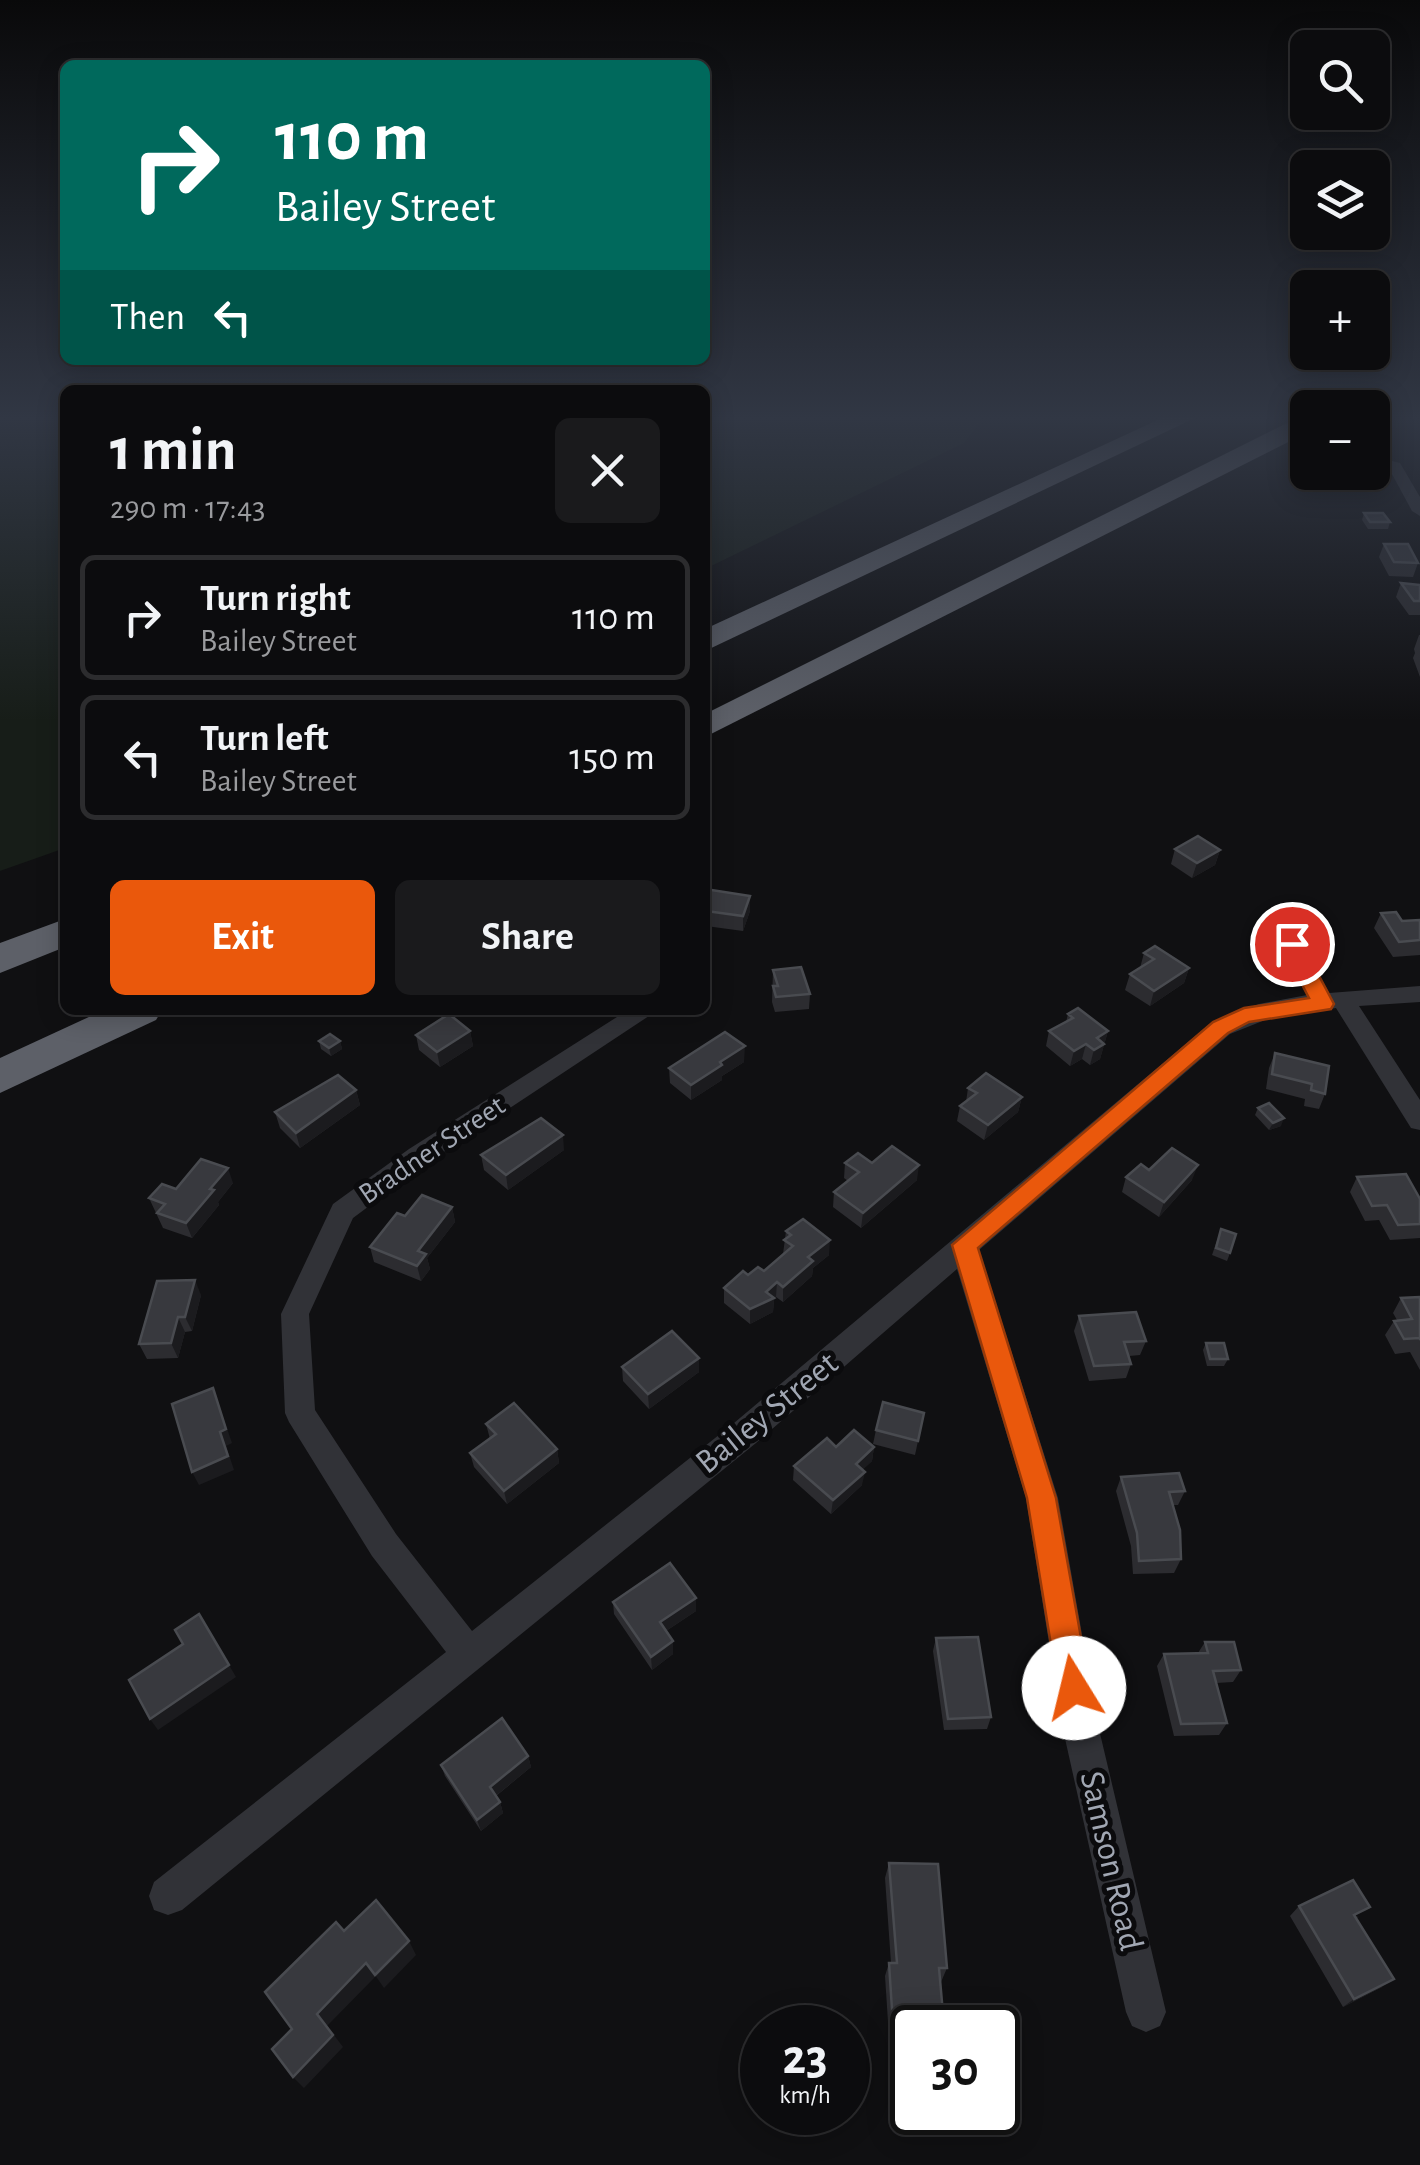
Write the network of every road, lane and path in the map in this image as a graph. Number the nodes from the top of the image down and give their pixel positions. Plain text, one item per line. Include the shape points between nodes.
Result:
1 (966, 519) edge
2 (1116, 519) edge
3 (710, 639) edge
4 (710, 724) edge
5 (60, 934) edge
6 (1292, 944) dead end
7 (0, 959) edge
8 (1420, 994) edge
9 (1334, 1003) junction
10 (130, 1015) edge
11 (638, 1015) edge
12 (0, 1077) edge
13 (1420, 1121) edge
14 (964, 1245) junction
15 (469, 1654) junction
16 (168, 1896) dead end
17 (1146, 2012) dead end

1 - 3 highway
2 - 4 highway
5 - 7 highway
6 - 9 street
8 - 9 street, Bailey Street
9 - 13 street
9 - 14 street, Bailey Street via 1244,1015 1220,1028
10 - 12 highway
11 - 15 street, Bradner Street via 343,1211 295,1314 300,1413 384,1545
14 - 15 street, Bailey Street
14 - 17 street, Samson Road via 1042,1498 1080,1725
15 - 16 street, Bailey Street

